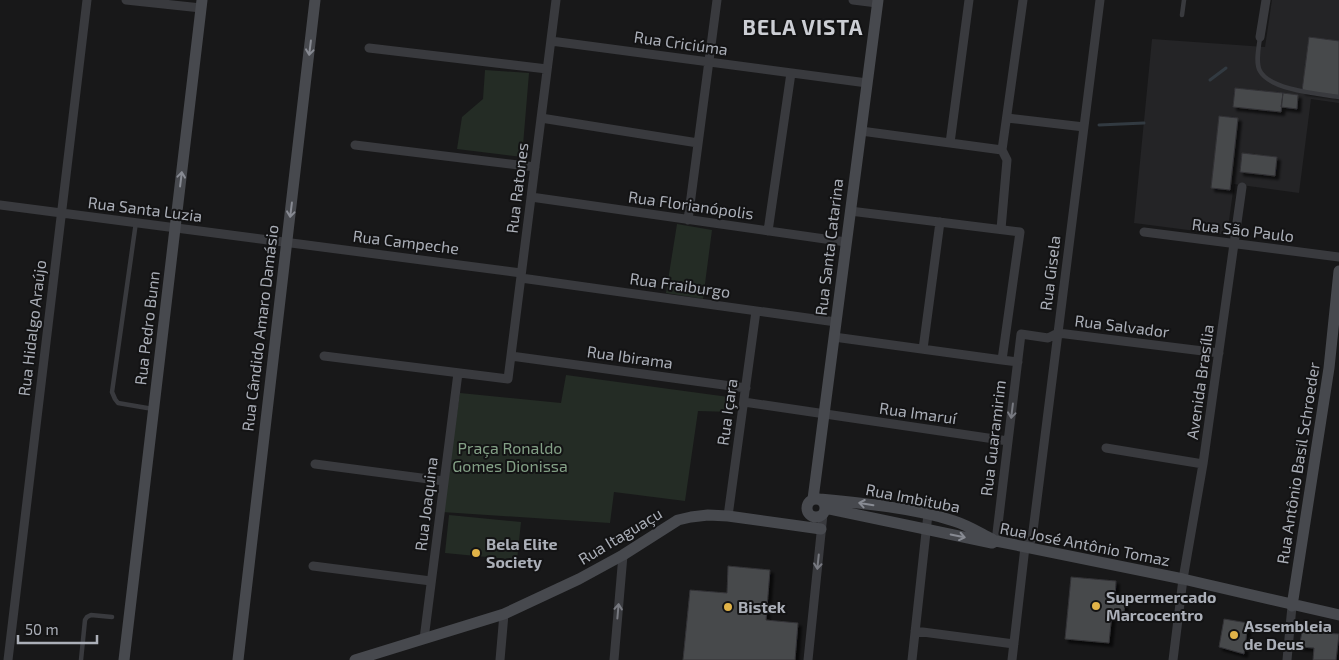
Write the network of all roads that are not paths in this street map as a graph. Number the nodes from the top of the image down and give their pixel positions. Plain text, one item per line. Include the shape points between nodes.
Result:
1 (87, 0) edge
2 (126, 0) edge
3 (315, 0) edge
4 (556, 0) edge
5 (717, 0) edge
6 (853, 0) edge
7 (969, 0) edge
8 (1023, 0) edge
9 (1100, 0) edge
10 (1184, 0) edge
11 (1266, 0) edge
12 (877, 1) edge
13 (202, 4) edge
14 (1182, 15) dead end
15 (1260, 37) joint
16 (551, 41) junction
17 (369, 48) dead end
18 (709, 62) junction
19 (547, 69) junction
20 (790, 73) junction
21 (867, 83) junction
22 (1339, 97) edge
23 (541, 118) junction
24 (1007, 118) junction
25 (1084, 127) junction
26 (861, 131) junction
27 (698, 143) junction
28 (950, 143) junction
29 (355, 146) dead end
30 (1002, 150) junction
31 (535, 167) junction
32 (1242, 187) dead end
33 (531, 197) junction
34 (0, 205) edge
35 (850, 211) junction
36 (61, 213) junction
37 (688, 220) junction
38 (136, 222) junction
39 (940, 222) junction
40 (175, 228) junction
41 (1001, 229) junction
42 (768, 231) junction
43 (1144, 232) dead end
44 (287, 242) junction
45 (846, 242) junction
46 (1234, 243) junction
47 (1339, 257) edge
48 (1339, 271) edge
49 (521, 275) junction
50 (756, 311) junction
51 (836, 322) junction
52 (1058, 333) junction
53 (834, 337) junction
54 (923, 349) junction
55 (1219, 353) junction
56 (324, 356) dead end
57 (511, 356) junction
58 (1002, 360) junction
59 (1018, 362) junction
60 (458, 373) junction
61 (746, 388) junction
62 (744, 402) junction
63 (154, 409) junction
64 (824, 414) junction
65 (1008, 441) junction
66 (1106, 448) dead end
67 (315, 464) dead end
68 (1203, 464) junction
69 (444, 481) junction
70 (820, 505) junction
71 (928, 514) junction
72 (728, 516) junction
73 (795, 525) junction
74 (821, 529) junction
75 (926, 529) junction
76 (996, 541) junction
77 (1025, 547) junction
78 (623, 555) junction
79 (313, 566) dead end
80 (1183, 579) junction
81 (431, 582) junction
82 (1292, 606) junction
83 (504, 614) junction
84 (1339, 615) edge
85 (112, 617) dead end
86 (915, 631) junction
87 (424, 639) junction
88 (1014, 644) junction
89 (8, 660) edge
90 (81, 660) edge
91 (124, 660) edge
92 (238, 660) edge
93 (355, 660) edge
94 (500, 660) edge
95 (614, 660) edge
96 (808, 660) edge
97 (912, 660) edge
98 (1012, 660) edge
99 (1173, 660) edge
100 (1287, 660) edge

1 - 36 street, Rua Hidalgo Araújo
2 - 13 street
3 -> 44 street, Rua Cândido Amaro Damásio
4 - 16 street, Rua Ratones
5 - 18 street
6 - 12 street
7 - 28 street
8 - 24 street
9 - 25 street, Rua Gisela
10 - 14 lane
11 - 15 street
12 - 21 street, Rua Santa Catarina
40 -> 13 street, Rua Pedro Bunn
15 - 22 lane via 1258,63 1265,78 1295,90
16 - 18 street, Rua Criciúma
16 - 19 street, Rua Ratones
17 - 19 street
18 - 20 street, Rua Criciúma
18 - 27 street
19 - 23 street, Rua Ratones
20 - 21 street, Rua Criciúma
20 - 42 street
21 - 26 street, Rua Santa Catarina
23 - 27 street
23 - 31 street, Rua Ratones
24 - 25 street
24 - 30 street
25 - 52 street, Rua Gisela
26 - 28 street
26 - 35 street, Rua Santa Catarina
27 - 37 street
28 - 30 street
29 - 31 street
30 - 41 street via 1007,160
31 - 33 street, Rua Ratones
32 - 46 street, Avenida Brasília
33 - 37 street, Rua Florianópolis
33 - 49 street, Rua Ratones
34 - 36 street, Rua Santa Luzia
35 - 39 street
35 - 45 street, Rua Santa Catarina
36 - 38 street, Rua Santa Luzia
36 - 89 street, Rua Hidalgo Araújo
37 - 42 street, Rua Florianópolis
38 - 40 street, Rua Santa Luzia
38 - 63 lane via 112,392 118,403
39 - 41 street
39 - 54 street
40 - 44 street, Rua Santa Luzia
40 - 63 street, Rua Pedro Bunn
41 - 58 street, Rua Guaramirim via 1020,232
42 - 45 street, Rua Florianópolis
43 - 46 street, Rua São Paulo
44 - 49 street, Rua Campeche
44 - 92 street, Rua Cândido Amaro Damásio
45 - 51 street, Rua Santa Catarina
46 - 47 street, Rua São Paulo
46 - 55 street, Avenida Brasília
48 - 82 street, Rua Antônio Basil Schroeder via 1329,368
49 - 50 street, Rua Fraiburgo
49 - 57 street, Rua Ratones
50 - 51 street, Rua Fraiburgo
50 - 61 street, Rua Içara
51 - 53 street, Rua Santa Catarina
52 - 55 street, Rua Salvador
52 - 59 street, Rua Salvador via 1048,338 1021,334
52 - 77 street, Rua Gisela via 1032,539
53 - 54 street
53 - 64 street, Rua Santa Catarina
54 - 58 street
55 - 68 street, Avenida Brasília
56 - 60 street
57 - 60 street, Rua Ratones via 508,379
57 - 61 street, Rua Ibirama
58 - 59 street, Rua Guaramirim
59 -> 65 street, Rua Guaramirim
60 - 69 street, Rua Joaquina
61 - 62 street, Rua Içara
62 - 64 street, Rua Imaruí
62 - 72 street, Rua Içara
63 - 91 street, Rua Pedro Bunn
64 - 65 street, Rua Imaruí
64 - 70 street, Rua Santa Catarina
65 - 76 street, Rua Guaramirim
66 - 68 street
67 - 69 street
68 - 80 street, Avenida Brasília
69 - 81 street, Rua Joaquina
71 -> 70 street, Rua Imbituba via 852,502
70 - 73 street via 807,504 808,512
70 - 74 street, Rua Santa Catarina
70 - 75 street, Rua José Antônio Tomaz
71 - 75 street
71 - 76 street, Rua Imbituba via 953,520
72 - 73 street, Rua Itaguaçu
72 - 78 street, Rua Itaguaçu via 678,520
73 - 74 street, Rua Itaguaçu
74 -> 96 street, Rua Santa Catarina
75 -> 76 street, Rua José Antônio Tomaz via 992,543
75 - 86 street
76 - 77 street, Rua José Antônio Tomaz
77 - 80 street, Rua José Antônio Tomaz
77 - 88 street, Rua Gisela
78 - 83 street, Rua Itaguaçu
95 -> 78 street
79 - 81 street
80 - 82 street, Rua José Antônio Tomaz
80 - 99 street, Avenida Brasília
81 - 87 street, Rua Joaquina
82 - 84 street, Rua José Antônio Tomaz
82 - 100 street, Rua Antônio Basil Schroeder
83 - 87 street, Rua Itaguaçu
83 - 94 street
85 - 90 lane via 87,616
86 - 88 street
86 - 97 street
87 - 93 street, Rua Itaguaçu
88 - 98 street, Rua Gisela

